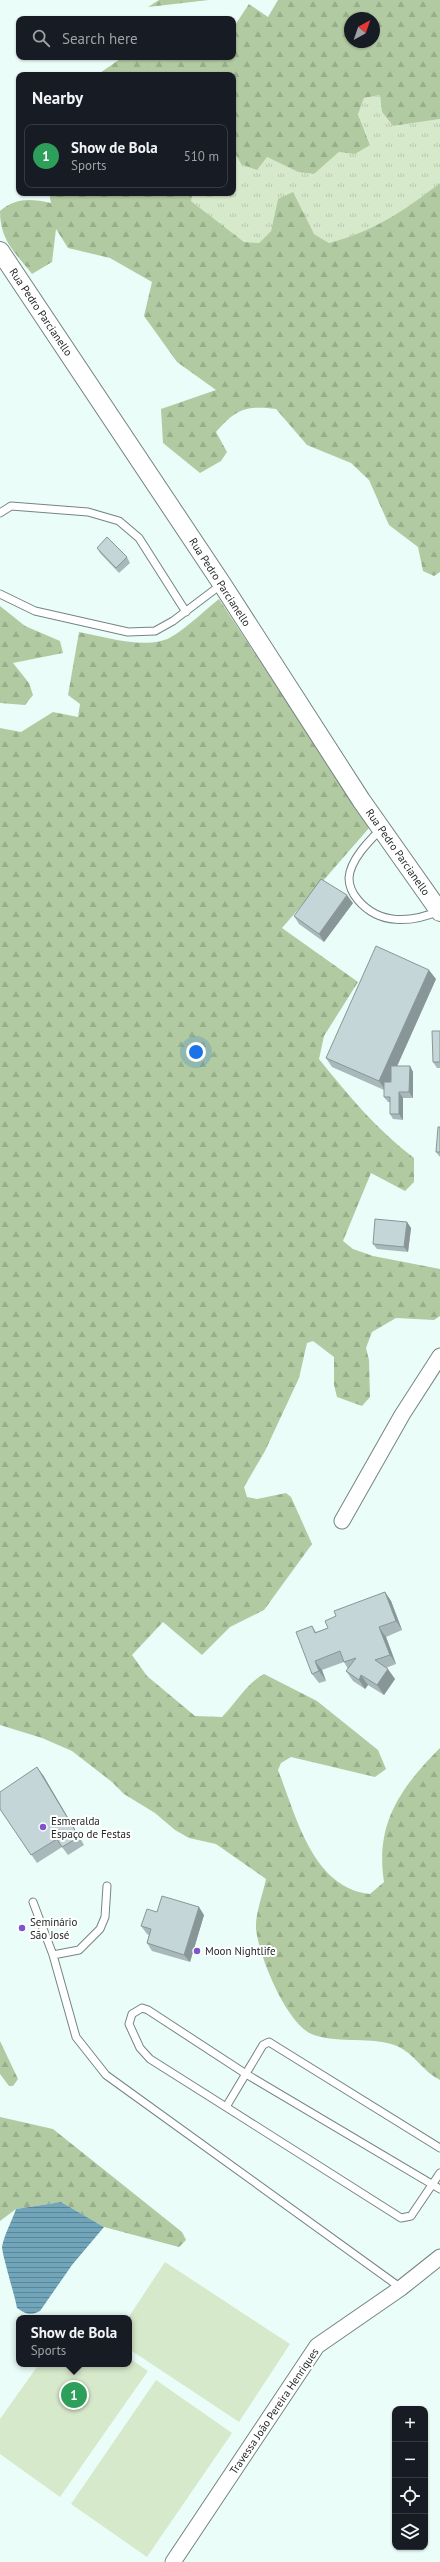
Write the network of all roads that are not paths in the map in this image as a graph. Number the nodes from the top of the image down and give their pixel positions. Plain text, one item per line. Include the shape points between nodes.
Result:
1 (0, 251) edge
2 (0, 513) edge
3 (222, 584) junction
4 (0, 594) edge
5 (186, 612) junction
6 (381, 829) junction
7 (440, 912) edge
8 (440, 1356) edge
9 (342, 1521) dead end
10 (107, 1886) dead end
11 (33, 1902) dead end
12 (52, 1955) junction
13 (246, 2074) junction
14 (226, 2107) junction
15 (440, 2148) edge
16 (440, 2173) edge
17 (434, 2184) junction
18 (440, 2189) edge
19 (440, 2257) edge
20 (401, 2288) junction
21 (173, 2562) edge

1 - 3 street, Rua Pedro Parcianello
2 - 5 lane via 12,506 88,512 119,520 139,538
3 - 5 lane
3 - 6 street, Rua Pedro Parcianello
4 - 5 lane via 35,611 128,632 154,631
6 - 7 street, Rua Pedro Parcianello
6 - 7 lane via 368,842 356,861 349,876 350,890 366,910 381,917 402,921
8 - 9 street via 402,1414
10 - 12 lane via 105,1917 100,1928 79,1950
11 - 12 lane
12 - 20 lane via 76,2037 106,2074
13 - 14 lane
13 - 14 lane via 148,2010 142,2008 132,2014 129,2024 140,2048 150,2059
13 - 15 lane via 265,2042 269,2042
13 - 17 lane
14 - 17 lane via 401,2218 411,2216
16 - 17 lane
17 - 18 lane
19 - 20 street, Travessa João Pereira Henriques
20 - 21 street, Travessa João Pereira Henriques via 317,2346

